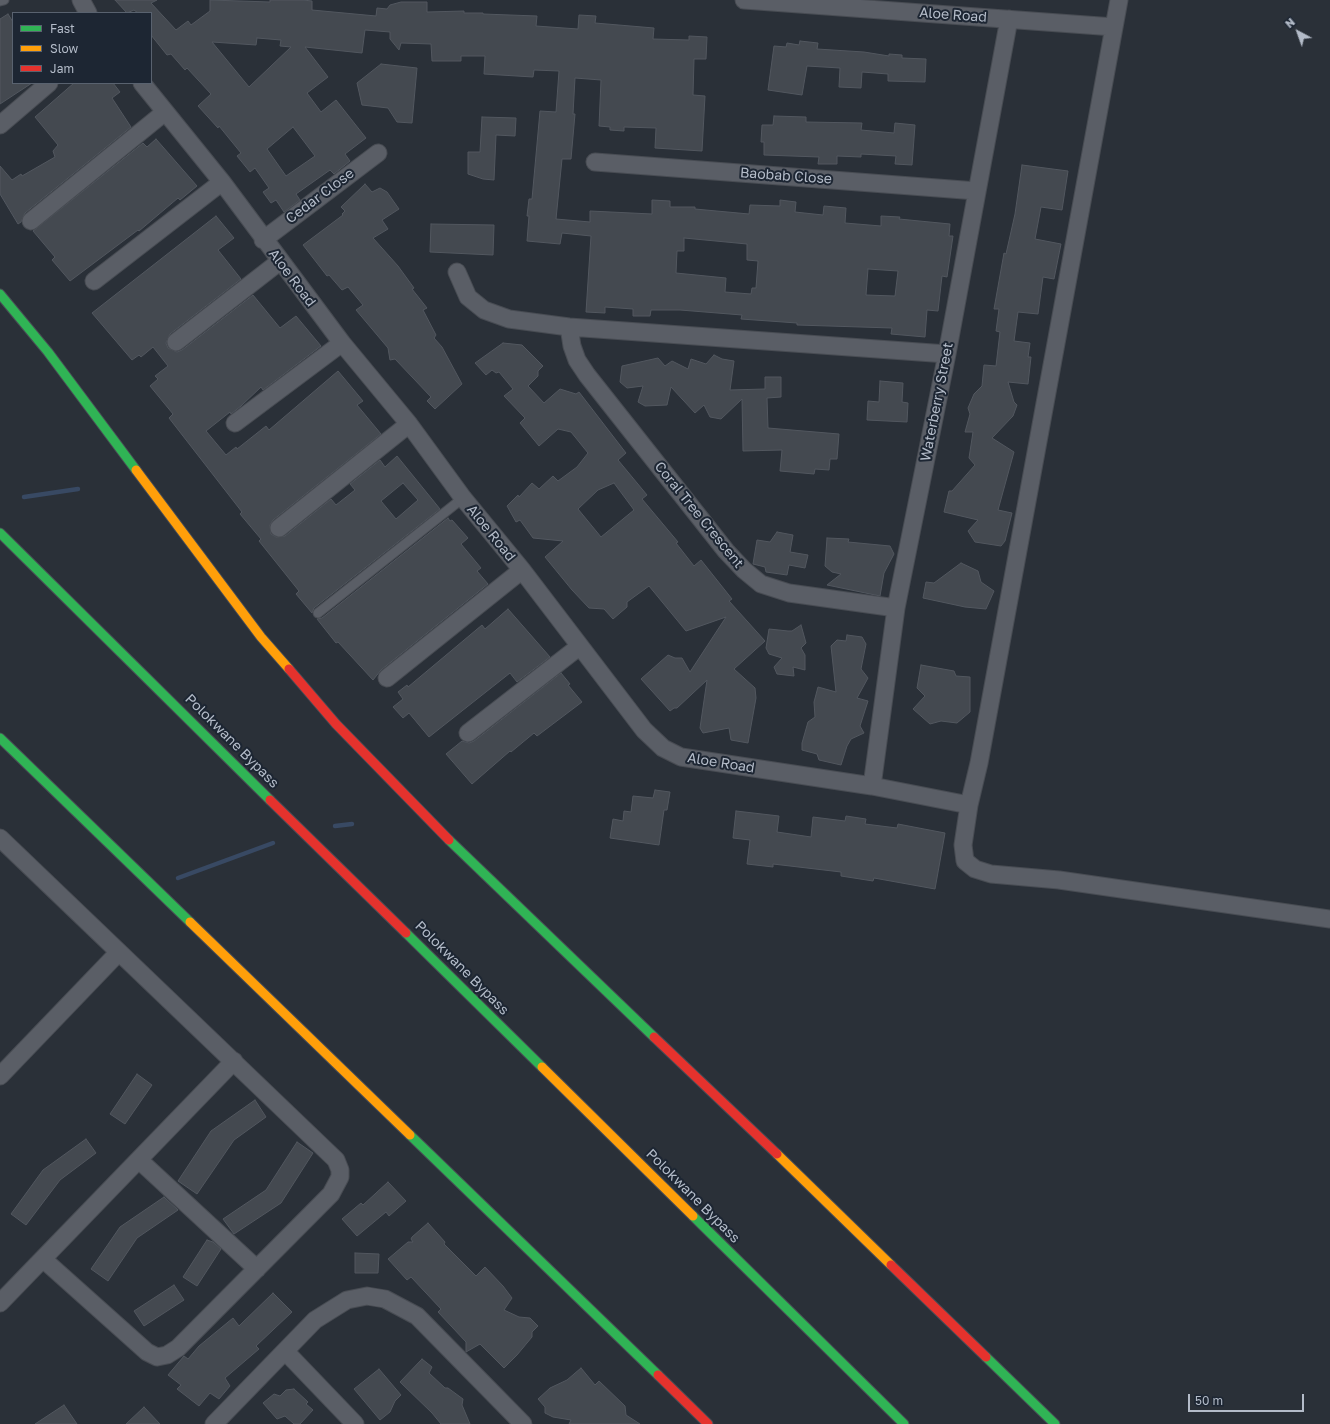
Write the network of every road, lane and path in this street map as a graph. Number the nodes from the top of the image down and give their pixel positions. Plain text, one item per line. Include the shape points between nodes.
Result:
1 (4, 0) edge
2 (81, 0) edge
3 (744, 0) edge
4 (1119, 0) edge
5 (0, 1) edge
6 (87, 12) edge
7 (1009, 19) junction
8 (1114, 27) junction
9 (48, 84) edge
10 (143, 84) edge
11 (165, 112) junction
12 (0, 125) edge
13 (378, 153) dead end
14 (595, 162) dead end
15 (222, 182) junction
16 (977, 191) junction
17 (31, 221) dead end
18 (263, 240) junction
19 (279, 262) junction
20 (457, 272) dead end
21 (94, 281) dead end
22 (0, 294) edge
23 (569, 327) junction
24 (176, 342) dead end
25 (342, 343) junction
26 (947, 354) junction
27 (235, 423) dead end
28 (409, 424) junction
29 (463, 498) junction
30 (280, 528) dead end
31 (0, 534) edge
32 (522, 570) junction
33 (896, 608) junction
34 (318, 614) dead end
35 (580, 646) junction
36 (387, 678) dead end
37 (468, 733) dead end
38 (0, 738) edge
39 (872, 786) junction
40 (969, 805) junction
41 (0, 838) edge
42 (1330, 919) edge
43 (119, 952) junction
44 (234, 1061) junction
45 (0, 1076) edge
46 (139, 1160) junction
47 (43, 1259) junction
48 (256, 1269) junction
49 (0, 1303) edge
50 (285, 1351) junction
51 (214, 1424) edge
52 (355, 1424) edge
53 (523, 1424) edge
54 (708, 1424) edge
55 (904, 1424) edge
56 (1055, 1424) edge

1 - 5 lane
2 - 6 street
3 - 7 street, Aloe Road
4 - 8 street
7 - 8 street, Aloe Road
7 - 16 street, Waterberry Street
8 - 40 street
9 - 12 street
10 - 11 street, Aloe Road
11 - 15 street, Aloe Road
11 - 17 street
13 - 18 street, Cedar Close
14 - 16 street, Baobab Close
15 - 18 street, Aloe Road
15 - 21 street
16 - 26 street, Waterberry Street
18 - 19 street, Aloe Road
19 - 24 street
19 - 25 street, Aloe Road
20 - 23 street via 468,297 484,310 509,319
22 - 56 main road via 48,352 261,637 336,724 449,840
23 - 26 street
23 - 33 street, Coral Tree Crescent via 577,360 587,375 744,570 761,584 789,593
25 - 27 street
25 - 28 street, Aloe Road
26 - 33 street, Waterberry Street
28 - 29 street, Aloe Road
28 - 30 street
29 - 32 street, Aloe Road
29 - 34 lane
31 - 55 main road, Polokwane Bypass
32 - 35 street, Aloe Road
32 - 36 street
33 - 39 street, Waterberry Street
35 - 37 street
35 - 39 street, Aloe Road via 644,730 662,748 681,757
38 - 54 main road
39 - 40 street, Aloe Road
40 - 42 street via 964,854 968,865 978,870 991,874 1059,880
41 - 43 street
43 - 44 street
43 - 45 street
44 - 46 street
44 - 48 street via 336,1160 340,1170 340,1177 331,1194
46 - 47 street
46 - 48 street
47 - 48 street via 147,1352 157,1357 167,1355 178,1348
47 - 49 street
50 - 51 street
50 - 52 street
50 - 53 street via 315,1320 347,1300 367,1296 385,1299 417,1316

